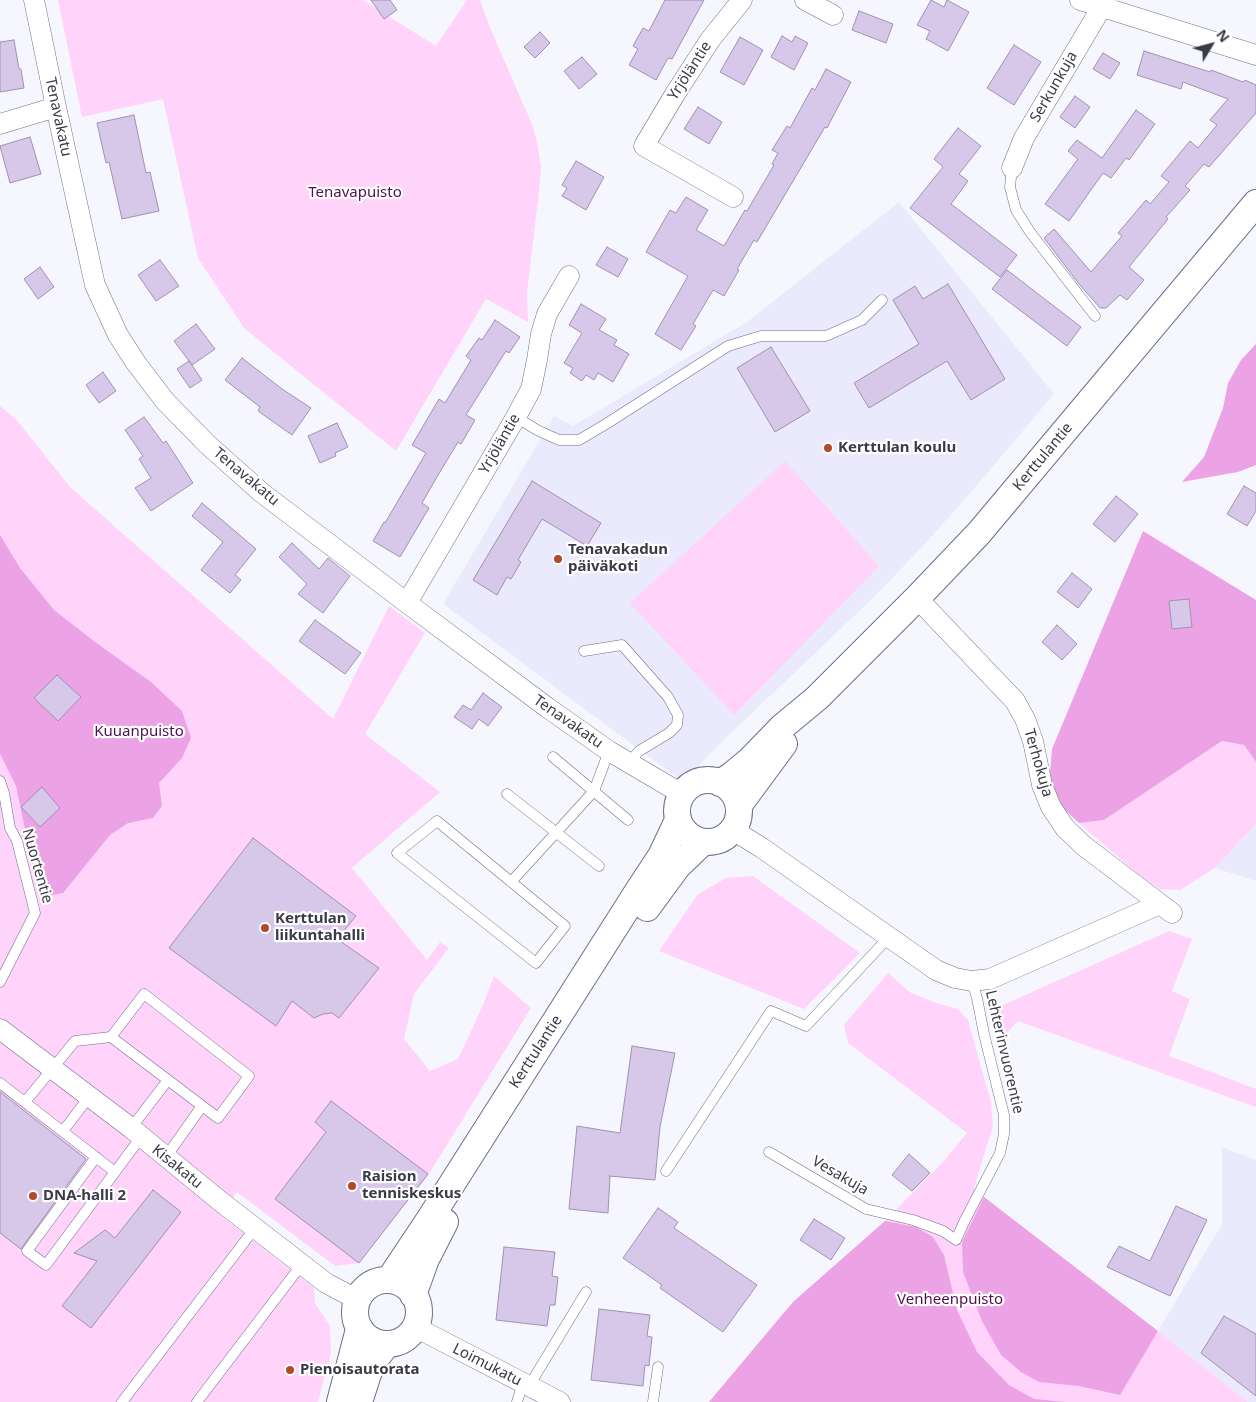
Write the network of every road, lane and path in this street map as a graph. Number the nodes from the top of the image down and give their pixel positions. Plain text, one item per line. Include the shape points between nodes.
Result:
1 (34, 0) edge
2 (742, 0) edge
3 (805, 0) edge
4 (1080, 0) edge
5 (1104, 4) edge
6 (833, 15) dead end
7 (1256, 55) edge
8 (56, 107) junction
9 (0, 124) edge
10 (1012, 168) joint
11 (733, 197) dead end
12 (1256, 203) edge
13 (569, 276) dead end
14 (882, 300) dead end
15 (1095, 316) dead end
16 (516, 416) junction
17 (917, 598) junction
18 (406, 603) junction
19 (584, 651) dead end
20 (817, 698) junction
21 (609, 751) junction
22 (554, 757) dead end
23 (628, 764) junction
24 (0, 781) edge
25 (720, 783) junction
26 (594, 791) junction
27 (506, 794) dead end
28 (682, 794) junction
29 (739, 804) junction
30 (628, 820) dead end
31 (678, 820) junction
32 (734, 830) junction
33 (556, 832) junction
34 (703, 842) junction
35 (599, 866) dead end
36 (512, 882) junction
37 (889, 937) junction
38 (972, 981) junction
39 (0, 982) edge
40 (2, 1035) edge
41 (111, 1037) junction
42 (52, 1069) junction
43 (168, 1080) junction
44 (0, 1083) edge
45 (89, 1097) junction
46 (25, 1102) junction
47 (202, 1106) junction
48 (63, 1131) junction
49 (136, 1133) junction
50 (768, 1152) dead end
51 (96, 1157) junction
52 (166, 1157) junction
53 (666, 1171) dead end
54 (115, 1172) junction
55 (254, 1228) junction
56 (956, 1240) joint
57 (302, 1264) junction
58 (388, 1280) junction
59 (586, 1292) dead end
60 (414, 1295) junction
61 (358, 1300) junction
62 (415, 1327) junction
63 (359, 1329) junction
64 (387, 1344) junction
65 (658, 1367) dead end
66 (526, 1385) junction
67 (122, 1402) edge
68 (197, 1402) edge
69 (340, 1402) edge
70 (359, 1402) edge
71 (517, 1402) edge
72 (560, 1402) edge
73 (653, 1402) edge

1 - 8 street, Tenavakatu
2 - 11 street, Yrjöläntie via 710,40 644,146
3 - 6 street
4 - 5 street
5 - 7 street
5 - 10 street, Serkunkuja via 1024,138
8 - 9 street
8 - 18 street, Tenavakatu via 95,285 118,335 136,363 165,401 262,493
10 - 15 lane via 1010,187 1016,210
12 - 17 street, Kerttulantie via 979,533
13 - 16 street, Yrjöläntie via 547,314 531,389
14 - 16 lane via 862,320 826,336 761,336 728,346 578,440 559,440
16 - 18 street, Yrjöläntie
17 - 20 street, Kerttulantie
17 - 38 street, Terhokuja via 1015,701 1033,741 1050,807 1065,828 1166,908 990,979
18 - 21 street, Tenavakatu
19 - 23 lane via 622,645 668,698 678,715 677,725 669,733 639,751
20 - 25 street, Kerttulantie
20 - 29 street, Kerttulantie
21 - 23 street, Tenavakatu
21 - 26 lane
22 - 26 lane
23 - 28 street, Tenavakatu
24 - 39 lane, Nuortentie via 35,913
25 - 28 street via 701,781
25 - 29 street via 730,789
26 - 30 lane
26 - 33 lane
27 - 33 lane
28 - 31 street via 676,811
29 - 32 street
31 - 34 street via 687,835
31 - 58 street, Kerttulantie via 638,891
32 - 34 street via 720,840
32 - 37 street
33 - 35 lane
33 - 36 lane
34 - 60 street, Kerttulantie via 677,867 642,915 441,1229 426,1259
36 - 36 lane via 565,926 536,963 397,853 438,820
37 - 38 street via 936,970
37 - 53 lane via 806,1026 771,1011
38 - 56 lane, Lehterinvuorentie via 1004,1115 1004,1134 1000,1152
40 - 42 street, Kisakatu
41 - 42 lane via 75,1041
41 - 43 lane
41 - 47 lane via 144,994 249,1076 218,1118
42 - 45 street, Kisakatu
42 - 46 lane
43 - 47 lane
43 - 49 lane
44 - 46 lane
45 - 48 lane
45 - 49 street, Kisakatu
46 - 48 lane
47 - 52 lane
48 - 51 lane
49 - 52 street, Kisakatu
49 - 54 lane
50 - 56 lane, Vesakuja via 866,1209 913,1220 943,1231
51 - 54 lane
51 - 54 lane via 27,1250 46,1265
52 - 55 street, Kisakatu
55 - 57 street, Kisakatu
55 - 67 lane
57 - 61 street, Kisakatu via 326,1283
57 - 68 lane
58 - 60 street via 403,1284
58 - 61 street via 372,1284
59 - 66 lane
60 - 62 street via 419,1311
61 - 63 street via 355,1312
62 - 64 street via 403,1340
62 - 66 street, Loimukatu
63 - 64 street via 371,1340
63 - 69 street
64 - 70 street via 368,1374
65 - 73 lane
66 - 71 lane
66 - 72 street, Loimukatu

